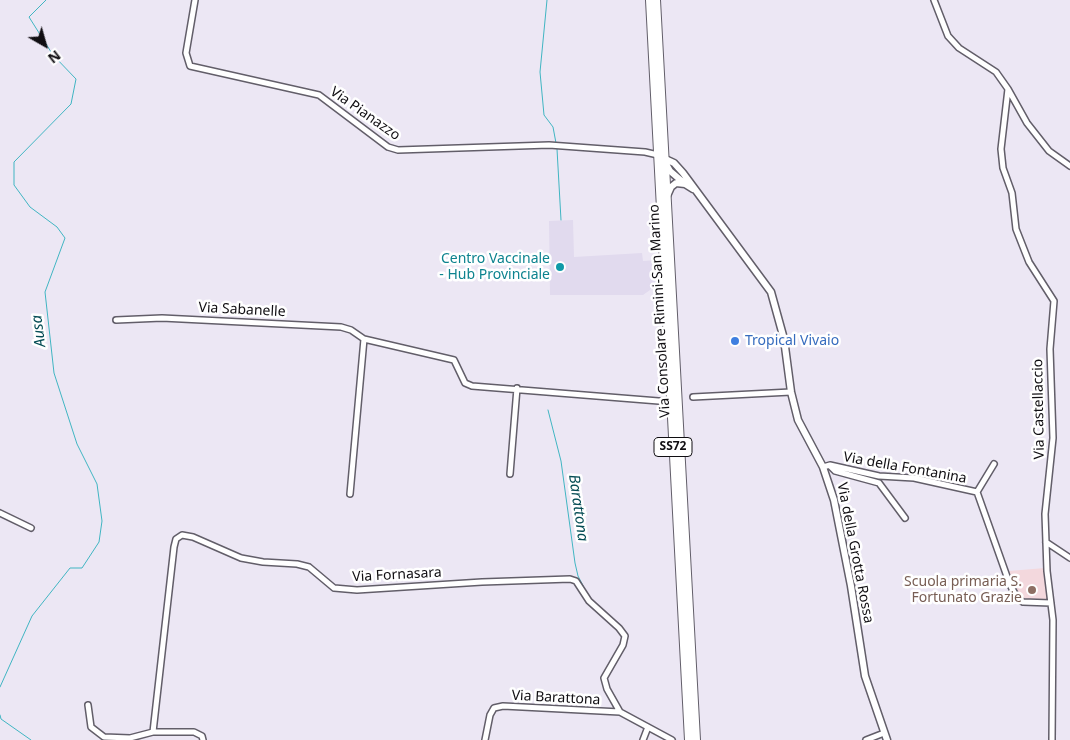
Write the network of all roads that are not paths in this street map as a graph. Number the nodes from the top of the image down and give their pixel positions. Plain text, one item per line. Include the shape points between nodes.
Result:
1 (195, 0) edge
2 (650, 0) edge
3 (656, 0) edge
4 (934, 0) edge
5 (1008, 89) junction
6 (661, 157) junction
7 (1070, 166) edge
8 (685, 184) junction
9 (696, 191) junction
10 (667, 197) junction
11 (116, 320) dead end
12 (364, 339) junction
13 (516, 388) junction
14 (791, 392) junction
15 (693, 397) dead end
16 (671, 402) junction
17 (994, 464) dead end
18 (827, 466) junction
19 (510, 474) dead end
20 (977, 492) junction
21 (350, 494) dead end
22 (0, 514) edge
23 (905, 518) dead end
24 (31, 528) dead end
25 (1046, 542) junction
26 (1070, 558) edge
27 (1051, 603) junction
28 (88, 705) dead end
29 (620, 712) junction
30 (648, 727) junction
31 (153, 732) junction
32 (884, 732) junction
33 (203, 740) edge
34 (485, 740) edge
35 (643, 740) edge
36 (672, 740) edge
37 (688, 740) edge
38 (696, 740) edge
39 (866, 740) edge
40 (887, 740) edge
41 (1052, 740) edge

1 - 6 street, Via Pianazzo via 186,53 190,66 319,95 393,148 412,151 558,145 645,152
2 - 6 main road, Via Consolare Rimini-San Marino / SS72
3 - 6 main road, Via Consolare Rimini-San Marino / SS72
4 - 5 street via 948,36 996,72
5 - 7 street via 1049,151
5 - 25 street, Via Castellaccio via 1001,149 1003,168 1012,193 1016,229 1029,262 1054,302 1050,349 1053,438 1047,485
6 - 8 street, Via della Grotta Rossa via 670,171
6 - 9 street, Via della Grotta Rossa via 674,163
6 - 10 main road, Via Consolare Rimini-San Marino / SS72
6 - 16 main road, Via Consolare Rimini-San Marino / SS72
8 - 9 street, Via della Grotta Rossa
8 - 10 street via 676,183
9 - 14 street, Via della Grotta Rossa via 771,292 784,339
10 - 38 main road, Via Consolare Rimini-San Marino / SS72
11 - 12 street, Via Sabanelle via 162,318 341,327
12 - 13 street, Via Sabanelle via 454,360 465,383 472,386
12 - 21 street
13 - 16 street, Via Sabanelle
13 - 19 street
14 - 15 street, Via Consolare Rimini-San Marino
14 - 18 street, Via della Grotta Rossa via 798,420
16 - 37 main road, Via Consolare Rimini-San Marino / SS72
17 - 20 street, Via della Fontanina
18 - 20 street, Via della Fontanina via 880,476 914,478
18 - 23 street, Via della Fontanina via 879,483
18 - 32 street, Via della Grotta Rossa via 865,676
20 - 27 street, Via della Fontanina via 1010,585 1018,598 1028,604
22 - 24 street
25 - 26 street
25 - 27 street, Via Castellaccio
27 - 41 street, Via Castellaccio
28 - 31 street via 91,727 104,737 130,738
29 - 30 street, Via Barattona
29 - 31 street, Via Fornasara via 604,678 623,645 624,636 589,601 576,581 482,582 357,590 334,588 309,567 242,558 182,535 176,539 174,547
29 - 34 street, Via Barattona via 494,708
30 - 35 street
30 - 36 street, Via Barattona
31 - 33 street via 194,732
32 - 39 street
32 - 40 street, Via della Grotta Rossa

